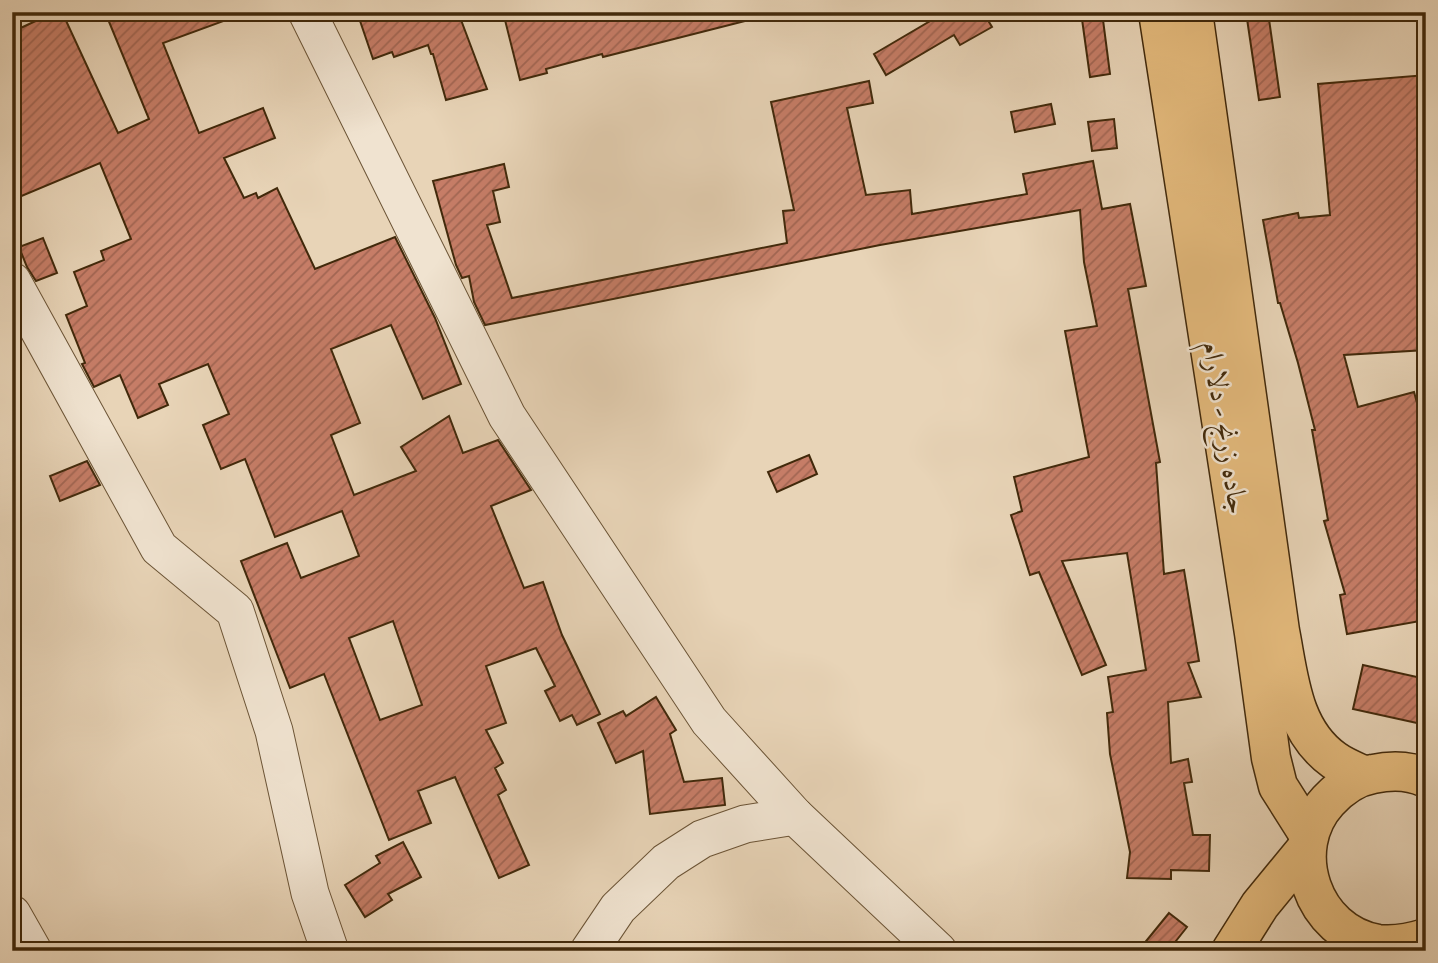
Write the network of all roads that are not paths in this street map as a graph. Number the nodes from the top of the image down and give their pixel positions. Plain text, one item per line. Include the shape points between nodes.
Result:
1 (307, 12) edge
2 (1158, 12) edge
3 (1193, 12) edge
4 (12, 281) edge
5 (1363, 775) junction
6 (1426, 778) edge
7 (795, 816) junction
8 (1308, 842) junction
9 (12, 914) edge
10 (1426, 938) edge
11 (33, 951) edge
12 (330, 951) edge
13 (589, 951) edge
14 (938, 951) edge
15 (1231, 951) edge

1 - 7 street via 507,416 709,721
2 - 8 highway, جاده زرنج - دلارام via 1271,758 1278,786
3 - 5 highway, جاده زرنج - دلارام via 1280,631 1295,707 1310,737 1333,760
4 - 12 street via 159,548 235,611 274,731 310,892
5 - 6 highway via 1390,770
5 - 8 highway via 1339,789 1320,810
7 - 13 street via 745,824 702,839 666,862 618,908
7 - 14 street
8 - 10 highway via 1307,875 1316,899 1332,920 1352,935 1376,944 1402,945
8 - 15 highway
9 - 11 street

